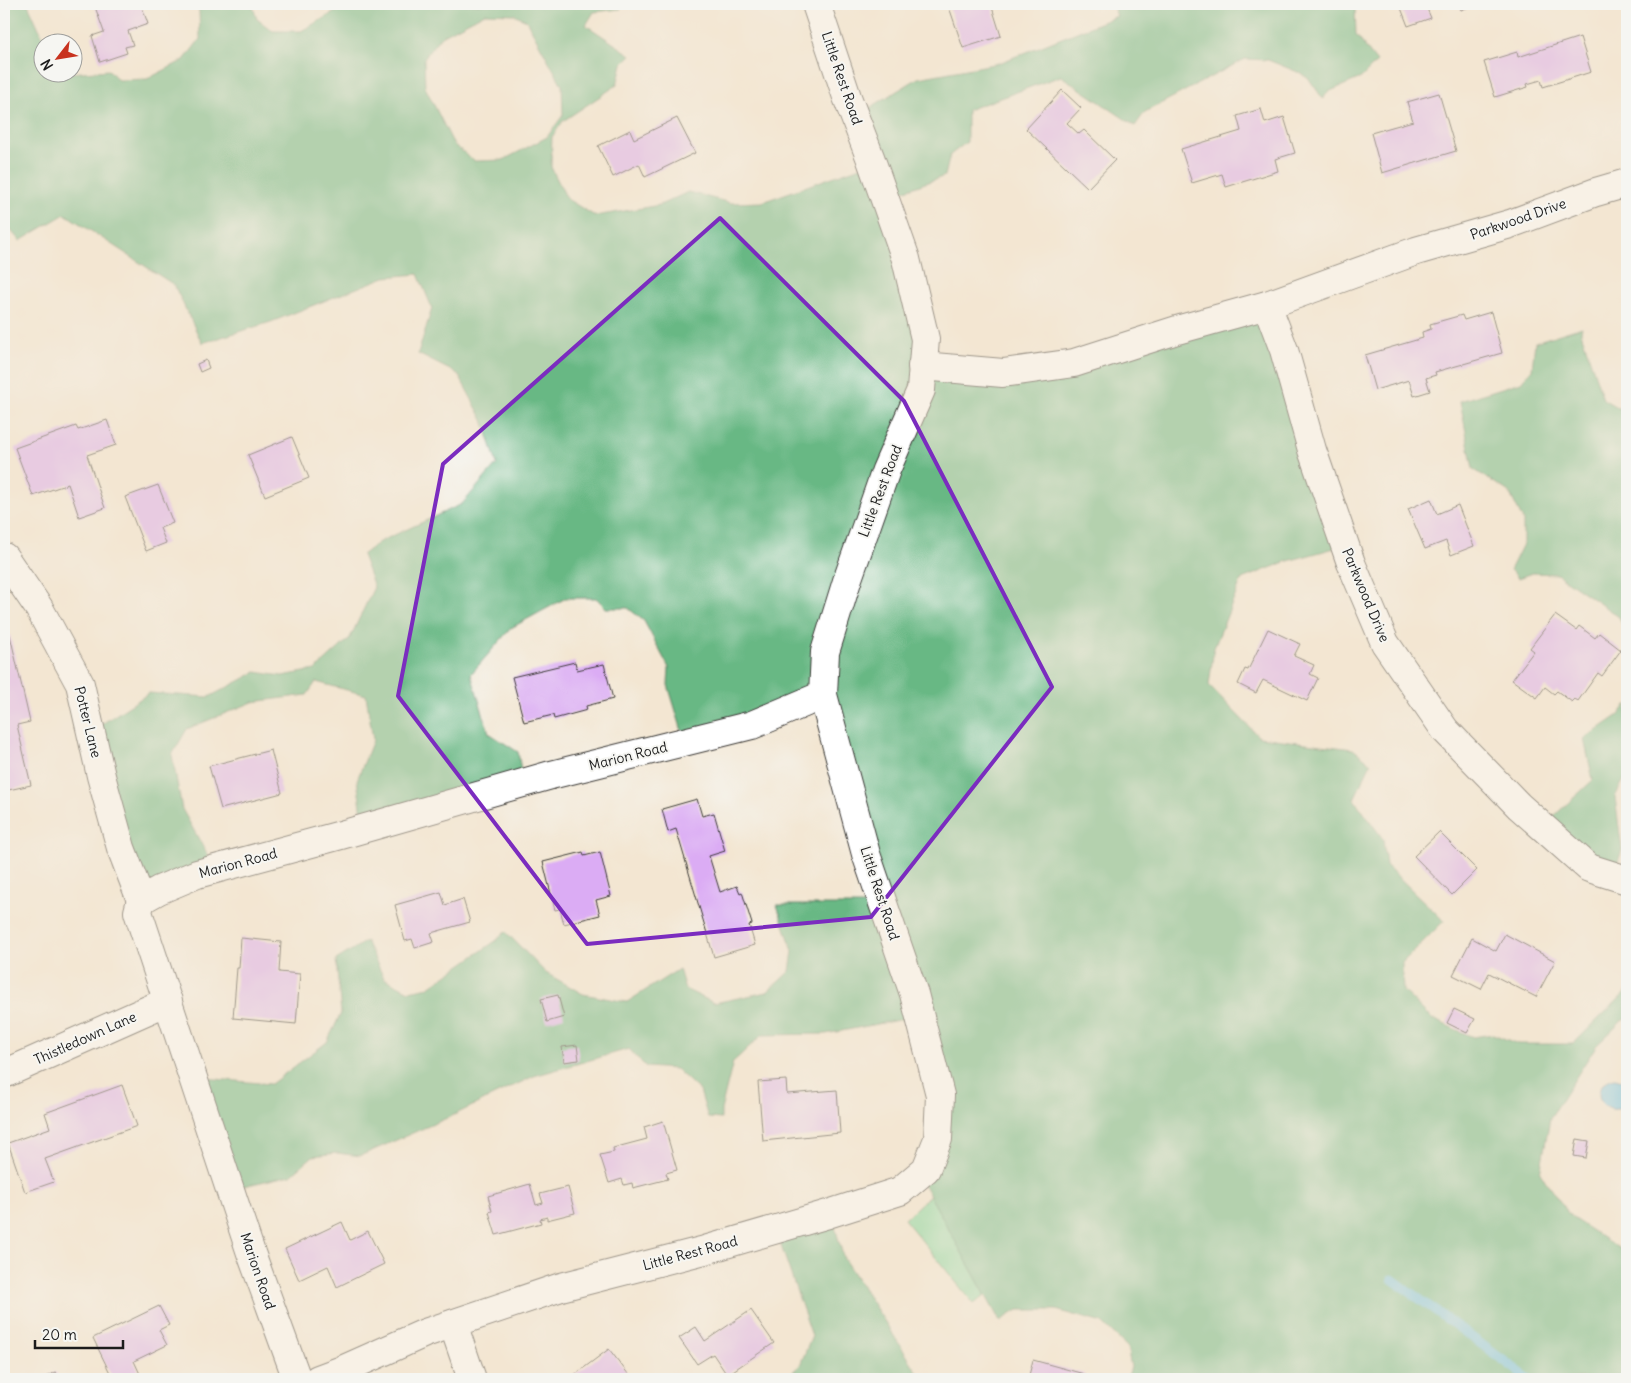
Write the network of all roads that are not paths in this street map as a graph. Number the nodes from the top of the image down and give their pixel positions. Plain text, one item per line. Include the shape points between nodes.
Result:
1 (816, 4) edge
2 (1627, 183) edge
3 (1267, 305) junction
4 (922, 366) junction
5 (4, 557) edge
6 (823, 695) junction
7 (1627, 880) edge
8 (141, 900) junction
9 (168, 1001) junction
10 (4, 1074) edge
11 (453, 1324) junction
12 (297, 1379) edge
13 (318, 1379) edge
14 (472, 1379) edge

1 - 4 street, Little Rest Road via 906,259 925,339
2 - 3 street, Parkwood Drive via 1510,224 1416,251
3 - 4 street, Parkwood Drive via 1074,363 1002,373
3 - 7 street, Parkwood Drive via 1351,563 1385,643 1445,730 1519,806 1589,868
4 - 6 street, Little Rest Road via 921,390 886,470 824,652
5 - 8 street, Potter Lane via 39,608 80,684 121,848
6 - 8 street, Marion Road via 752,725 551,774 197,874
6 - 11 street, Little Rest Road via 866,854 914,994 940,1095 938,1139 926,1169 900,1191 705,1250 561,1287
8 - 9 street, Marion Road via 138,912
9 - 10 street, Thistledown Lane
9 - 12 street, Marion Road via 251,1253
11 - 13 street, Little Rest Road
11 - 14 street

